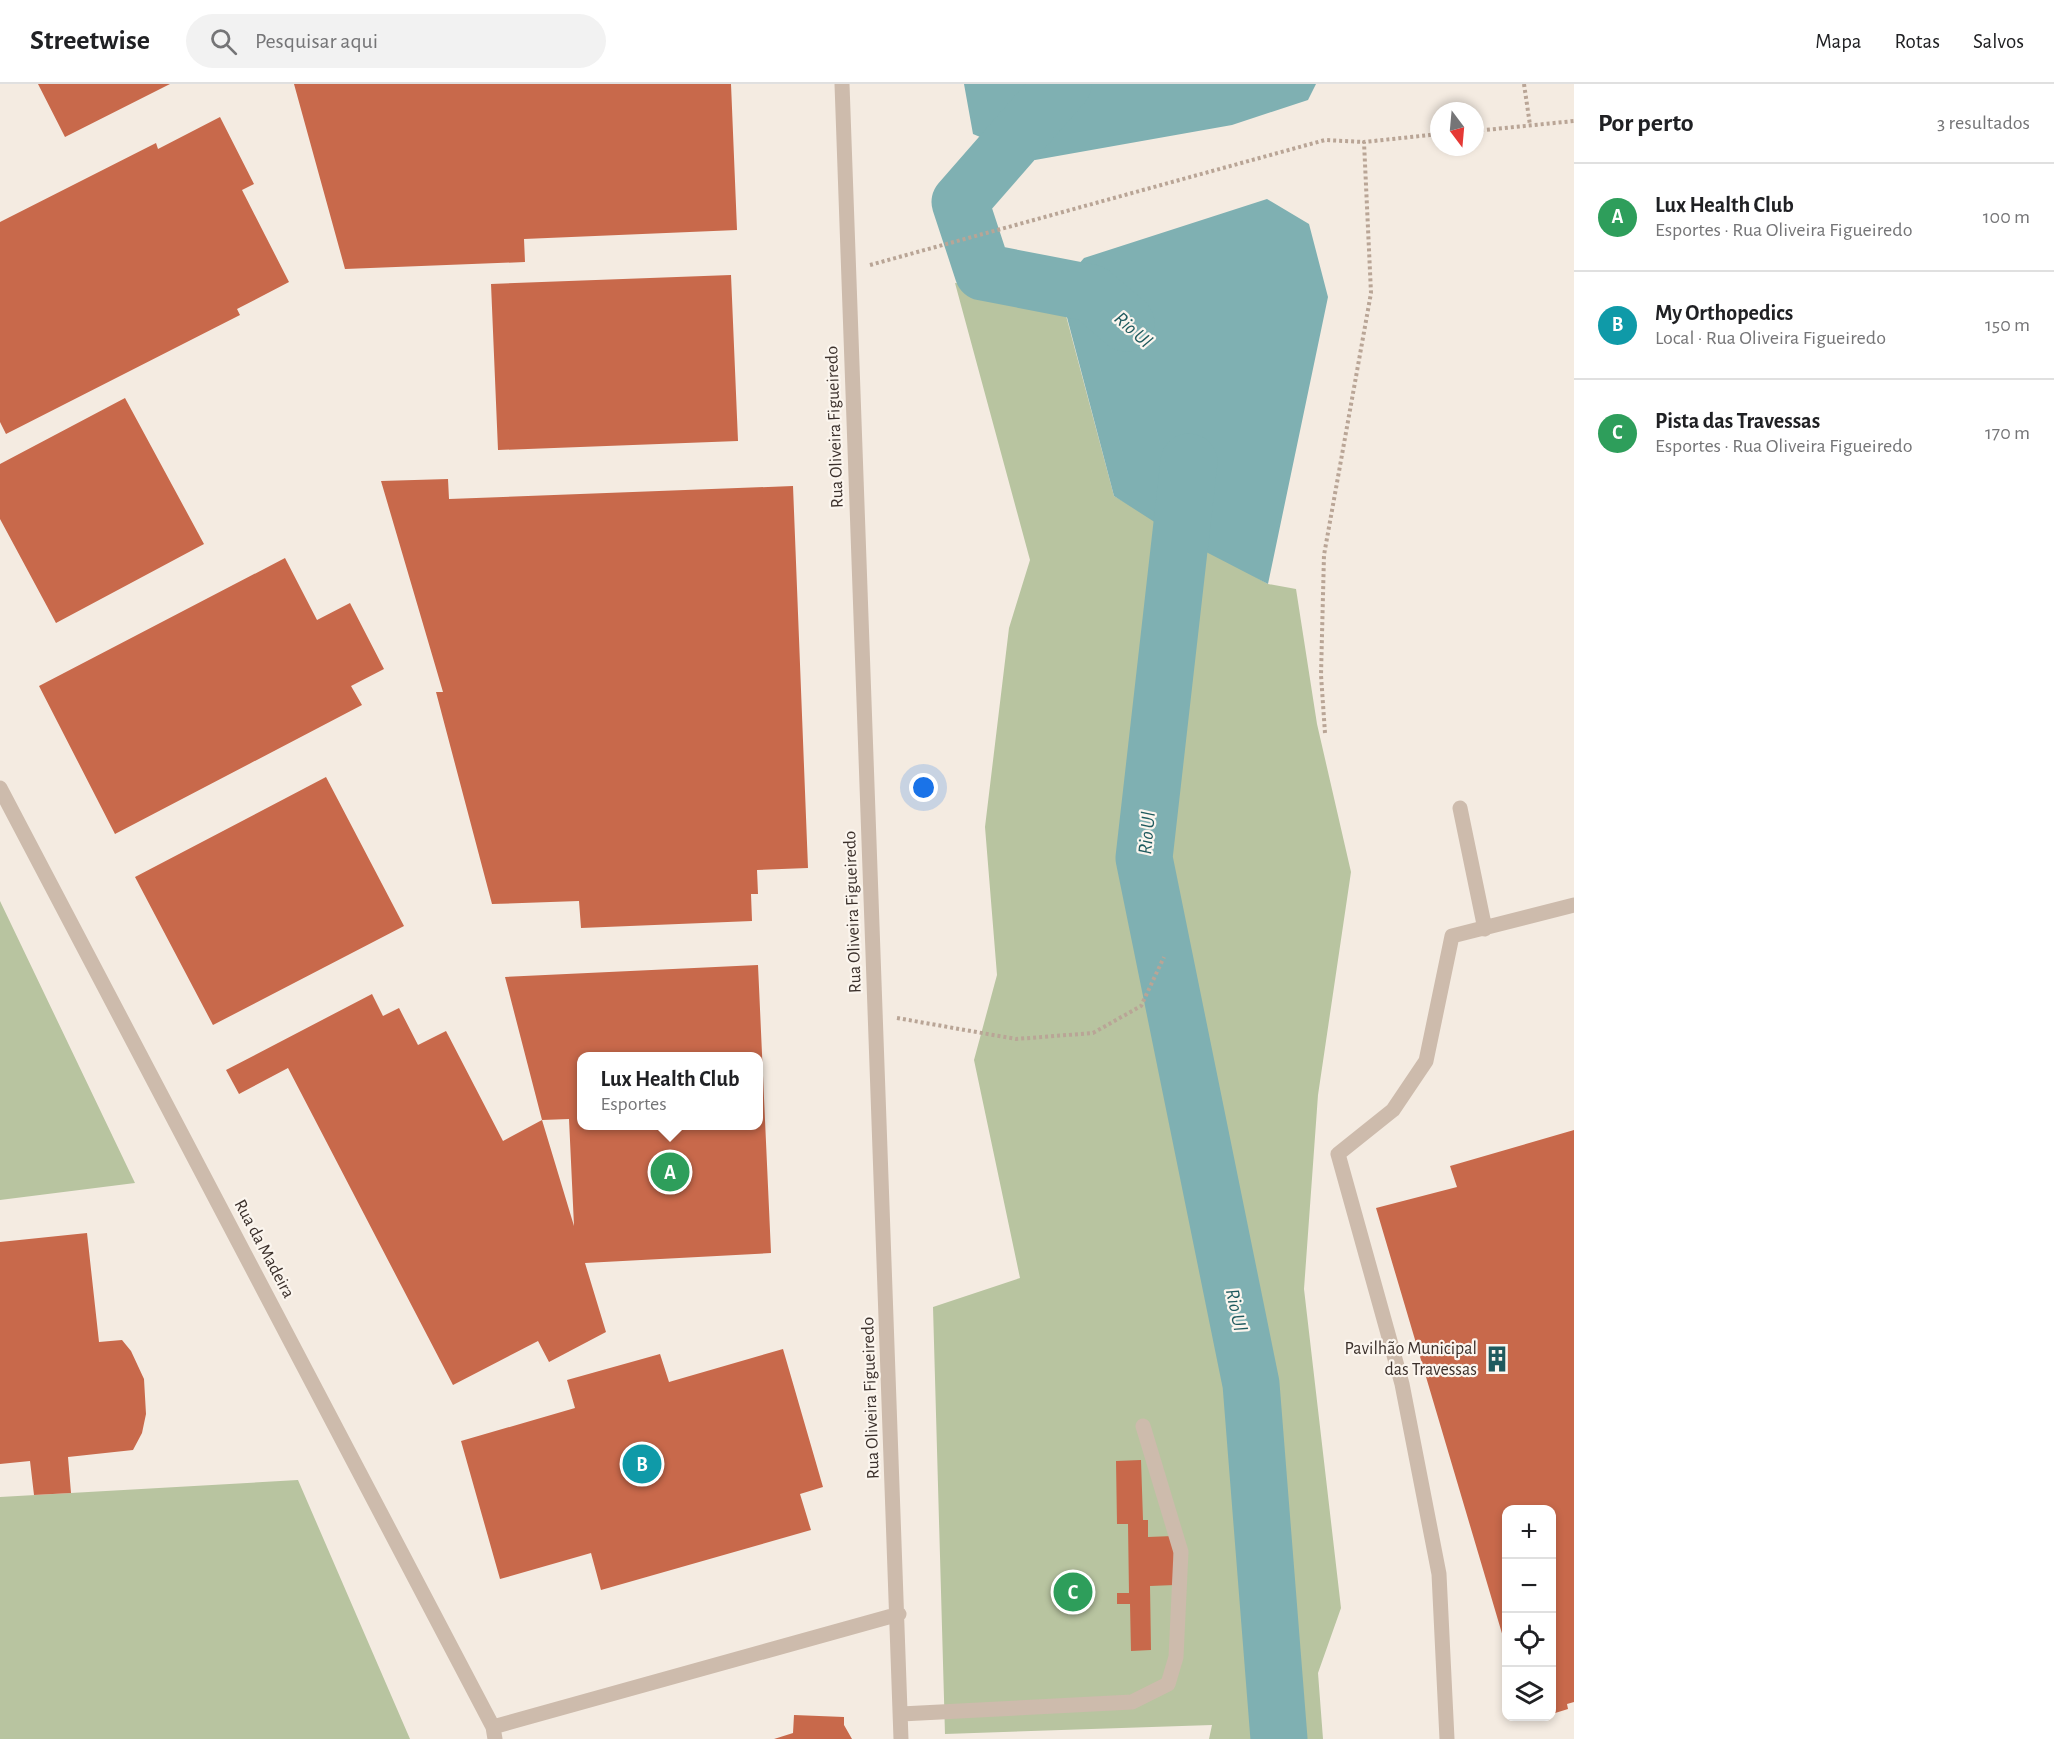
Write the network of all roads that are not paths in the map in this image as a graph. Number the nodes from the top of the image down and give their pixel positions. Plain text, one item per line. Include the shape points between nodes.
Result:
1 (843, 84) edge
2 (0, 788) edge
3 (1460, 808) dead end
4 (1574, 905) edge
5 (1485, 929) junction
6 (1143, 1426) dead end
7 (899, 1614) junction
8 (901, 1714) junction
9 (494, 1733) edge
10 (901, 1739) edge
11 (1447, 1739) edge

1 - 7 street, Rua Oliveira Figueiredo
2 - 9 street, Rua da Madeira
3 - 5 street
4 - 5 street
5 - 11 street via 1452,936 1426,1061 1393,1110 1338,1154 1402,1384 1439,1574
6 - 8 street via 1181,1552 1176,1658 1168,1684 1132,1702
7 - 8 street, Rua Oliveira Figueiredo
7 - 9 street
8 - 10 street, Rua Oliveira Figueiredo

